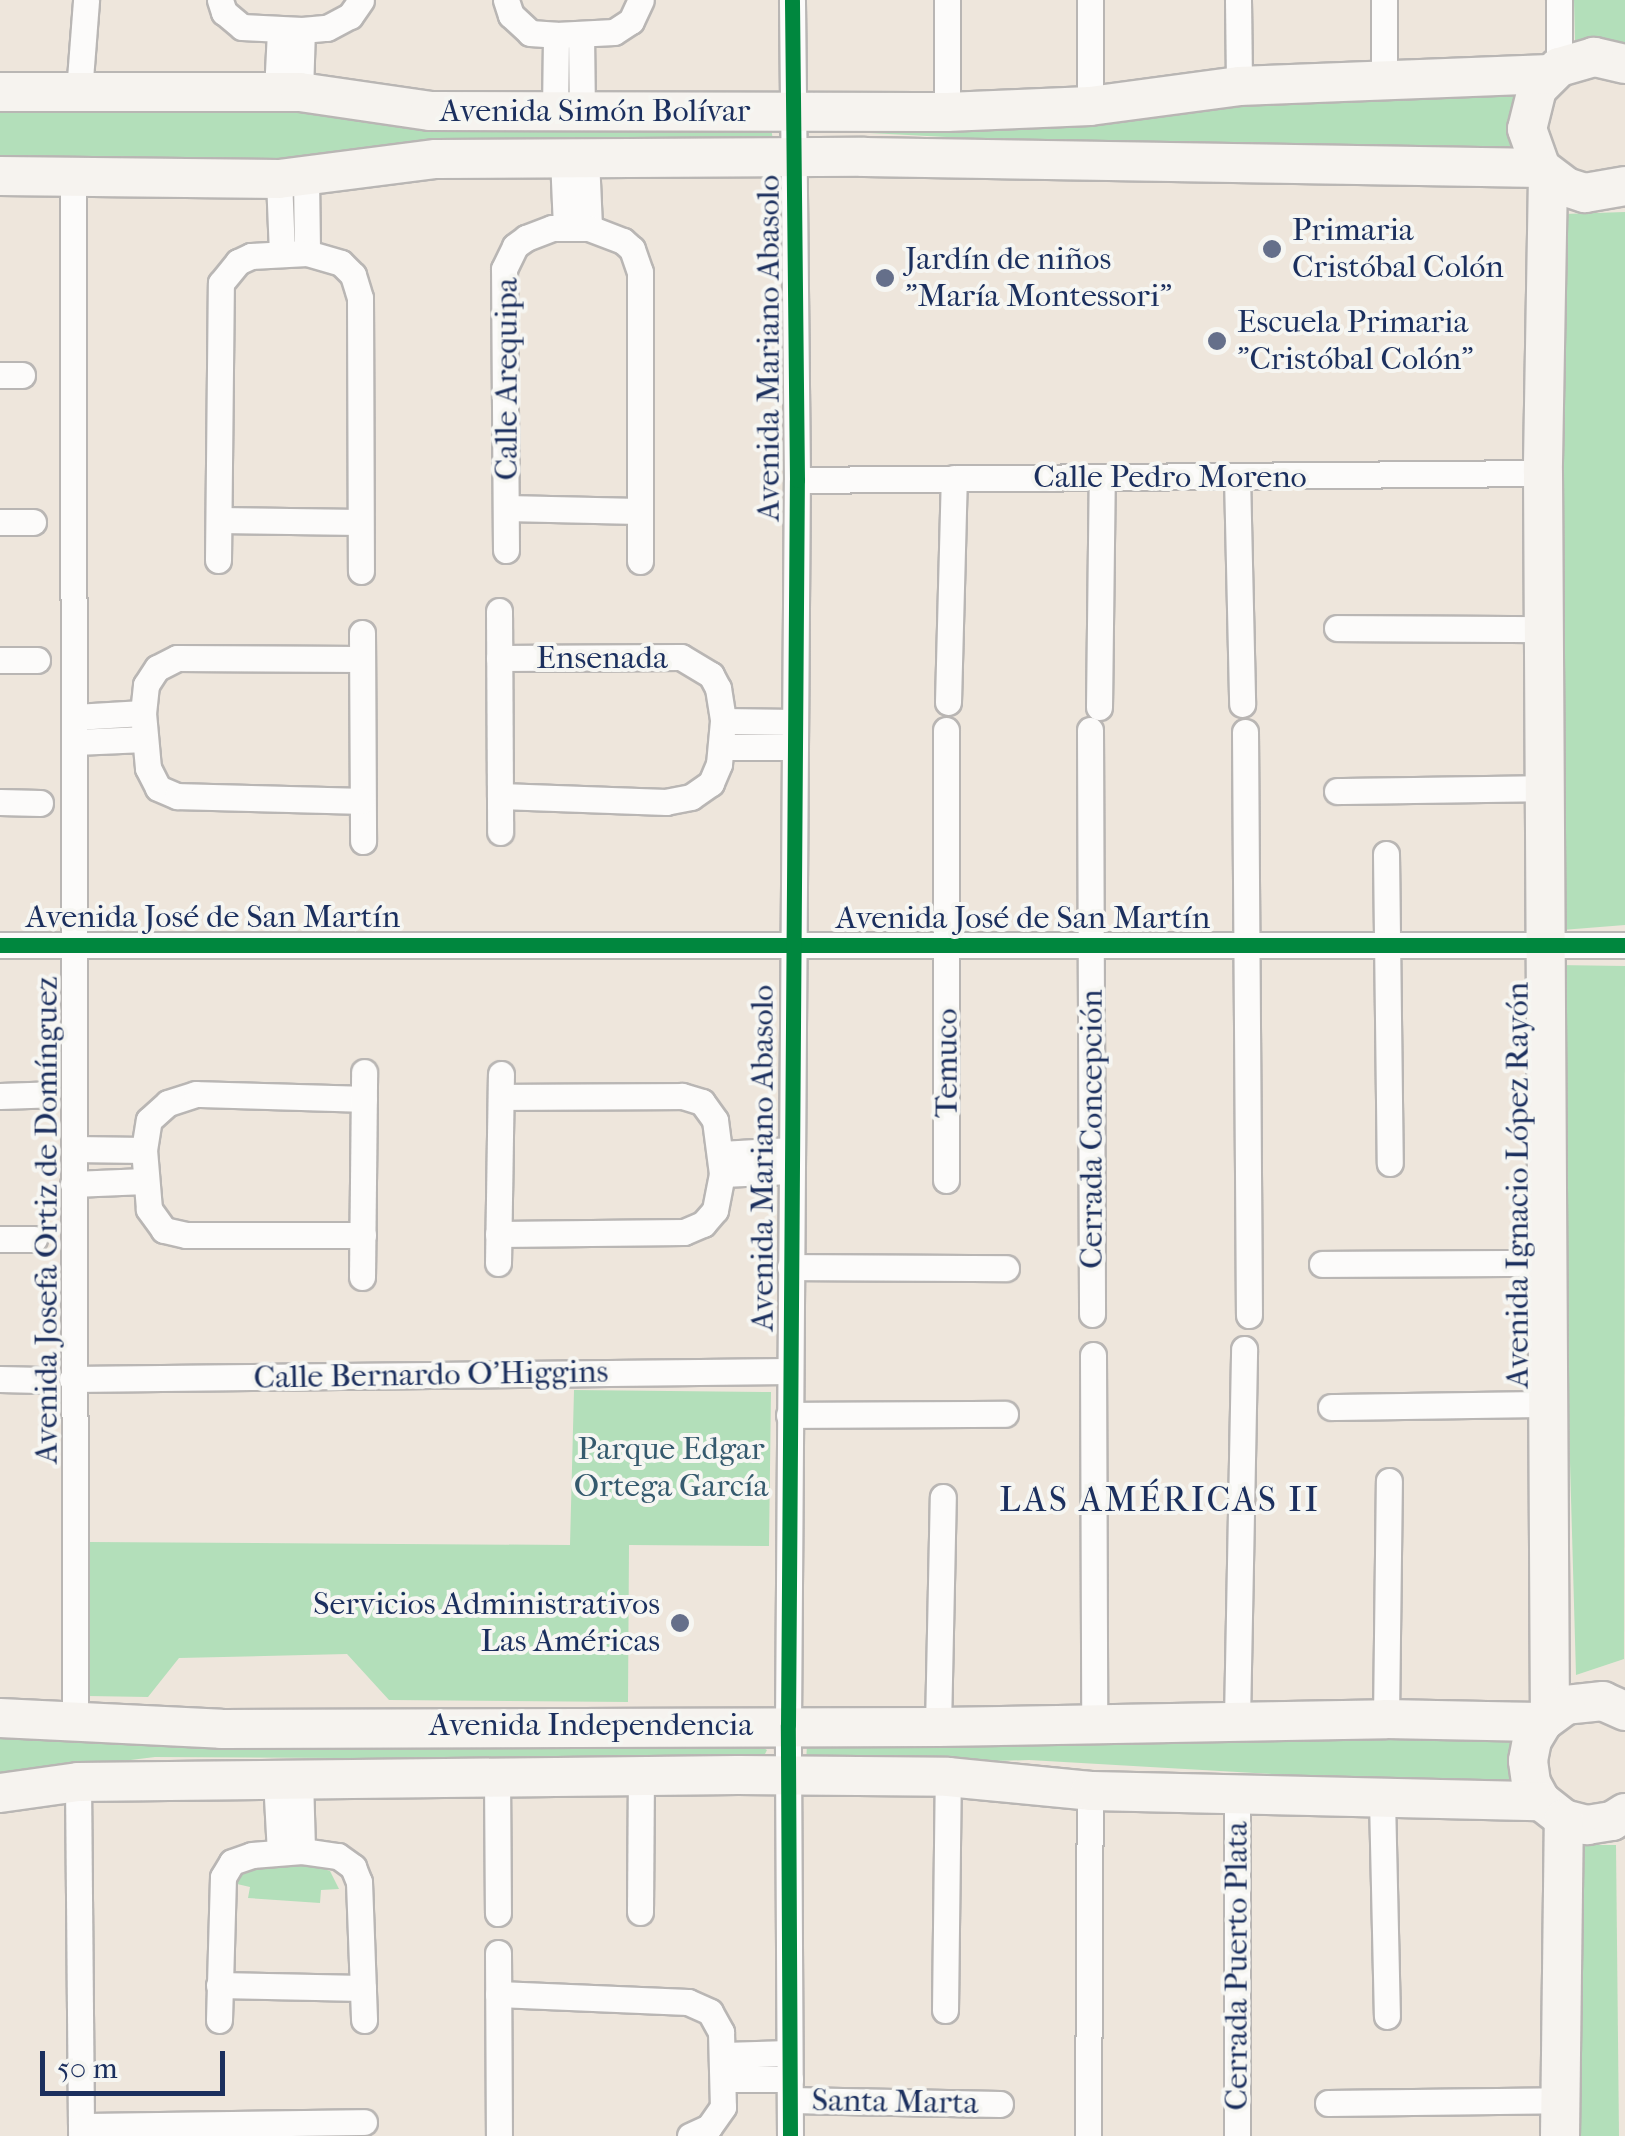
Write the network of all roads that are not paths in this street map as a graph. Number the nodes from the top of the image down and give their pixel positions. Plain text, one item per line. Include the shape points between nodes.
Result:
1 (86, 0) edge
2 (220, 0) edge
3 (362, 0) edge
4 (506, 0) edge
5 (641, 0) edge
6 (792, 0) edge
7 (947, 0) edge
8 (1090, 0) edge
9 (1238, 0) edge
10 (1384, 0) edge
11 (1559, 0) edge
12 (291, 30) junction
13 (569, 34) junction
14 (1625, 64) edge
15 (1555, 70) junction
16 (1384, 84) junction
17 (1239, 86) junction
18 (0, 92) edge
19 (79, 92) junction
20 (288, 92) junction
21 (1090, 106) junction
22 (569, 111) junction
23 (792, 112) junction
24 (946, 112) junction
25 (796, 157) junction
26 (574, 158) junction
27 (1545, 172) junction
28 (0, 176) edge
29 (73, 177) junction
30 (292, 179) junction
31 (1625, 186) edge
32 (578, 228) junction
33 (294, 253) junction
34 (1543, 473) junction
35 (1237, 476) junction
36 (1102, 477) junction
37 (954, 478) junction
38 (797, 480) junction
39 (506, 508) junction
40 (639, 511) junction
41 (219, 520) junction
42 (0, 522) edge
43 (33, 522) dead end
44 (360, 522) junction
45 (506, 550) dead end
46 (218, 560) dead end
47 (640, 561) dead end
48 (361, 571) dead end
49 (499, 610) dead end
50 (1338, 628) dead end
51 (1543, 629) junction
52 (500, 658) junction
53 (0, 660) edge
54 (37, 660) dead end
55 (948, 702) dead end
56 (1242, 704) dead end
57 (144, 726) junction
58 (75, 729) junction
59 (946, 730) dead end
60 (1245, 732) dead end
61 (722, 734) junction
62 (795, 734) junction
63 (1544, 788) junction
64 (1337, 791) dead end
65 (500, 796) junction
66 (362, 801) junction
67 (0, 802) edge
68 (40, 802) dead end
69 (500, 832) dead end
70 (363, 841) dead end
71 (1386, 854) dead end
72 (0, 944) edge
73 (75, 945) junction
74 (792, 945) junction
75 (948, 945) junction
76 (1092, 945) junction
77 (1387, 945) junction
78 (1246, 946) junction
79 (1546, 946) junction
80 (1625, 946) edge
81 (364, 1072) dead end
82 (36, 1095) dead end
83 (0, 1096) edge
84 (364, 1098) junction
85 (74, 1149) junction
86 (144, 1150) junction
87 (791, 1161) junction
88 (1390, 1163) dead end
89 (722, 1164) junction
90 (946, 1180) dead end
91 (145, 1181) junction
92 (74, 1184) junction
93 (362, 1234) junction
94 (498, 1234) junction
95 (0, 1238) edge
96 (34, 1239) dead end
97 (498, 1263) dead end
98 (1545, 1263) junction
99 (1322, 1264) dead end
100 (790, 1267) junction
101 (1006, 1268) dead end
102 (362, 1277) dead end
103 (1092, 1314) dead end
104 (1249, 1314) dead end
105 (1244, 1349) dead end
106 (1093, 1355) dead end
107 (790, 1371) junction
108 (0, 1379) edge
109 (72, 1379) junction
110 (41, 1380) dead end
111 (1545, 1404) junction
112 (1331, 1407) dead end
113 (789, 1414) junction
114 (1005, 1414) dead end
115 (1389, 1482) dead end
116 (943, 1497) dead end
117 (1625, 1711) edge
118 (0, 1718) edge
119 (1386, 1718) junction
120 (1546, 1718) junction
121 (1236, 1720) junction
122 (75, 1723) junction
123 (1094, 1724) junction
124 (788, 1725) junction
125 (938, 1727) junction
126 (640, 1775) junction
127 (497, 1776) junction
128 (788, 1776) junction
129 (948, 1777) junction
130 (288, 1779) junction
131 (78, 1782) junction
132 (1090, 1790) junction
133 (0, 1793) edge
134 (1237, 1795) junction
135 (1382, 1799) junction
136 (1552, 1810) junction
137 (1625, 1814) edge
138 (291, 1851) junction
139 (640, 1912) dead end
140 (498, 1914) dead end
141 (498, 1953) dead end
142 (220, 1985) junction
143 (363, 1988) junction
144 (498, 1994) junction
145 (945, 2010) dead end
146 (1388, 2016) dead end
147 (219, 2020) dead end
148 (364, 2020) dead end
149 (724, 2067) junction
150 (790, 2077) junction
151 (1328, 2103) dead end
152 (1000, 2104) dead end
153 (1561, 2118) edge
154 (363, 2119) edge
155 (242, 2130) edge
156 (81, 2131) edge
157 (499, 2136) edge
158 (690, 2136) edge
159 (790, 2136) edge
160 (1088, 2136) edge
161 (1237, 2136) edge

1 - 19 street
2 - 12 street via 242,26
3 - 12 street via 338,22
4 - 13 street via 510,15 530,34
5 - 13 street via 631,22 614,32
6 - 23 street, Avenida Mariano Abasolo
7 - 24 street
8 - 21 street
9 - 17 street
10 - 16 street
11 - 15 street
12 - 20 street
13 - 22 street
14 - 15 main road, Avenida Simón Bolívar via 1594,57
15 - 16 main road, Avenida Simón Bolívar
15 - 27 main road, Avenida Ignacio López Rayón via 1532,99 1526,129
16 - 17 main road, Avenida Simón Bolívar
17 - 21 main road, Avenida Simón Bolívar
18 - 19 main road, Avenida Simón Bolívar
19 - 20 main road, Avenida Simón Bolívar
20 - 22 main road, Avenida Simón Bolívar via 430,111
21 - 24 main road, Avenida Simón Bolívar
22 - 23 main road, Avenida Simón Bolívar
23 - 24 main road, Avenida Simón Bolívar
23 - 25 street, Avenida Mariano Abasolo
25 - 26 main road, Avenida Simón Bolívar
25 - 27 main road, Avenida Simón Bolívar
25 - 38 street, Avenida Mariano Abasolo
26 - 30 main road, Avenida Simón Bolívar via 436,159
26 - 32 street
27 - 31 main road, Avenida Simón Bolívar via 1586,193
27 - 34 main road, Avenida Ignacio López Rayón
28 - 29 main road, Avenida Simón Bolívar
29 - 30 main road, Avenida Simón Bolívar
29 - 58 street, Avenida Josefa Ortiz de Domínguez
30 - 33 street
32 - 39 street, Calle Arequipa via 526,238 504,269
32 - 40 street via 623,241 640,272
33 - 41 street via 238,262 220,284
33 - 44 street via 341,263 360,298
34 - 35 street, Calle Pedro Moreno
34 - 51 main road, Avenida Ignacio López Rayón
35 - 36 street, Calle Pedro Moreno
35 - 56 street
36 - 37 street, Calle Pedro Moreno
36 - 76 street, Cerrada Concepción
37 - 38 street, Calle Pedro Moreno
37 - 55 street
38 - 62 street, Avenida Mariano Abasolo
39 - 40 street, Calle Arequipa
39 - 45 street, Calle Arequipa
40 - 47 street
41 - 44 street
41 - 46 street
42 - 43 street
44 - 48 street
49 - 52 street, Ensenada
50 - 51 street
51 - 63 main road, Avenida Ignacio López Rayón
52 - 61 street, Ensenada via 681,657 718,688
52 - 65 street, Ensenada
53 - 54 street
57 - 58 street
57 - 66 street via 148,768 158,788 177,796
57 - 66 street via 146,685 157,668 177,658 362,646
58 - 73 street, Avenida Josefa Ortiz de Domínguez
59 - 75 street, Temuco
60 - 78 street
61 - 62 street
61 - 65 street via 711,783 691,796 666,802
62 - 74 street, Avenida Mariano Abasolo
63 - 64 street
63 - 79 main road, Avenida Ignacio López Rayón
65 - 69 street, Ensenada
66 - 70 street
67 - 68 street
71 - 77 street
72 - 73 street, Avenida José de San Martín
73 - 74 street, Avenida José de San Martín
73 - 85 street, Avenida Josefa Ortiz de Domínguez
74 - 75 street, Avenida José de San Martín
74 - 87 street, Avenida Mariano Abasolo
75 - 76 street, Avenida José de San Martín
75 - 90 street, Temuco
76 - 78 street, Avenida José de San Martín
76 - 103 street, Cerrada Concepción
77 - 78 street, Avenida José de San Martín
77 - 79 street, Avenida José de San Martín
77 - 88 street
78 - 104 street
79 - 80 street, Avenida José de San Martín
79 - 98 main road, Avenida Ignacio López Rayón
81 - 84 street
82 - 83 street
84 - 86 street via 196,1094 168,1103 149,1120
84 - 93 street
85 - 86 street
85 - 92 street, Avenida Josefa Ortiz de Domínguez
86 - 91 street
87 - 89 street
87 - 100 street, Avenida Mariano Abasolo
89 - 94 street via 715,1210 684,1232
89 - 94 street via 715,1120 702,1102 501,1086
91 - 92 street
91 - 93 street via 149,1209 164,1230
92 - 109 street, Avenida Josefa Ortiz de Domínguez
93 - 102 street
94 - 97 street
95 - 96 street
98 - 99 street
98 - 111 main road, Avenida Ignacio López Rayón
100 - 101 street
100 - 107 street, Avenida Mariano Abasolo
105 - 121 street
106 - 123 street
107 - 109 street, Calle Bernardo O'Higgins
107 - 113 street, Avenida Mariano Abasolo
108 - 110 street
109 - 122 street, Avenida Josefa Ortiz de Domínguez
111 - 112 street
111 - 120 main road, Avenida Ignacio López Rayón
113 - 114 street
113 - 124 street, Avenida Mariano Abasolo
115 - 119 street
116 - 125 street
117 - 120 main road, Avenida Independencia via 1584,1700
118 - 122 main road, Avenida Independencia
119 - 120 main road, Avenida Independencia
119 - 121 main road, Avenida Independencia
120 - 136 main road, Avenida Ignacio López Rayón via 1528,1761 1530,1782
121 - 123 main road, Avenida Independencia
122 - 124 main road, Avenida Independencia
123 - 125 main road, Avenida Independencia
124 - 125 main road, Avenida Independencia
124 - 128 street, Avenida Mariano Abasolo
126 - 127 main road, Avenida Independencia
126 - 128 main road, Avenida Independencia
126 - 139 street
127 - 130 main road, Avenida Independencia
127 - 140 street
128 - 129 main road, Avenida Independencia
128 - 150 street, Avenida Mariano Abasolo
129 - 132 main road, Avenida Independencia
129 - 145 street
130 - 131 main road, Avenida Independencia
130 - 138 street
131 - 133 main road, Avenida Independencia
131 - 156 street
132 - 134 main road, Avenida Independencia
132 - 160 street
134 - 135 main road, Avenida Independencia
134 - 161 street, Cerrada Puerto Plata
135 - 136 main road, Avenida Independencia
135 - 146 street
136 - 137 main road, Avenida Independencia via 1588,1825
136 - 153 main road
138 - 142 street via 232,1862 222,1878
138 - 143 street via 338,1856 353,1867
141 - 144 street
142 - 143 street
142 - 147 street
143 - 148 street
144 - 149 street via 688,2002 710,2012
144 - 157 street
149 - 150 street, Santa Marta
149 - 158 street via 723,2108 709,2127
150 - 152 street, Santa Marta
150 - 159 street, Avenida Mariano Abasolo
151 - 153 street
154 - 155 street
155 - 156 street

